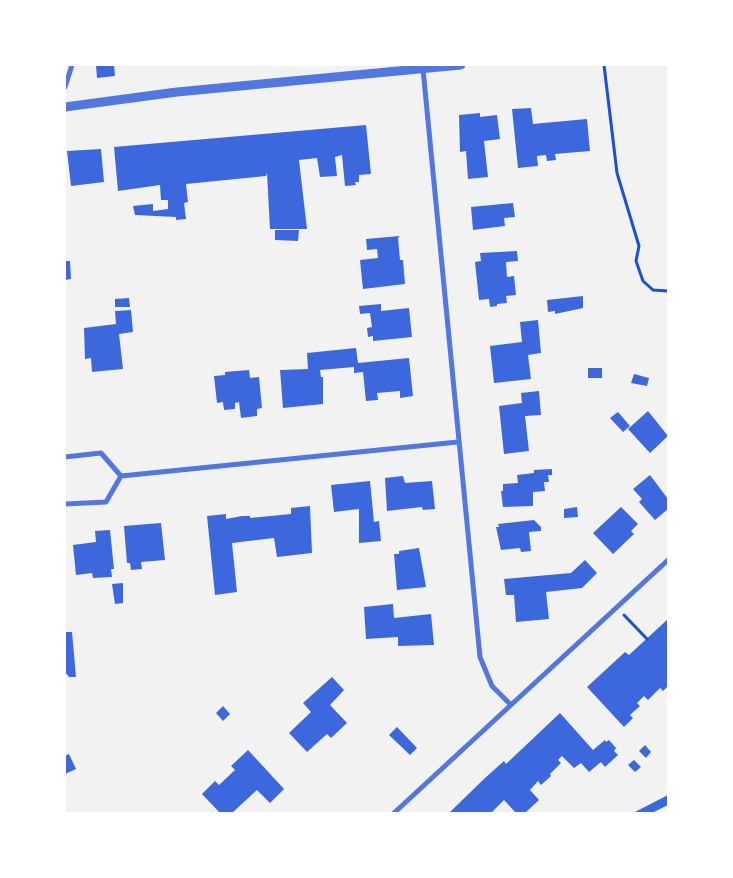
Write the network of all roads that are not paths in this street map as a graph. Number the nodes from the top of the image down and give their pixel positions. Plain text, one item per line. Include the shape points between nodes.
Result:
1 (72, 65) edge
2 (461, 65) edge
3 (423, 69) junction
4 (65, 87) edge
5 (65, 107) edge
6 (458, 442) junction
7 (65, 457) edge
8 (121, 476) junction
9 (65, 504) edge
10 (668, 560) edge
11 (510, 704) junction
12 (394, 813) edge

1 - 4 street
2 - 3 street
3 - 5 street via 177,92
3 - 6 street
6 - 8 street
6 - 11 street via 480,657 492,686
7 - 8 street via 101,453
8 - 9 street via 106,502
10 - 11 street
11 - 12 street

